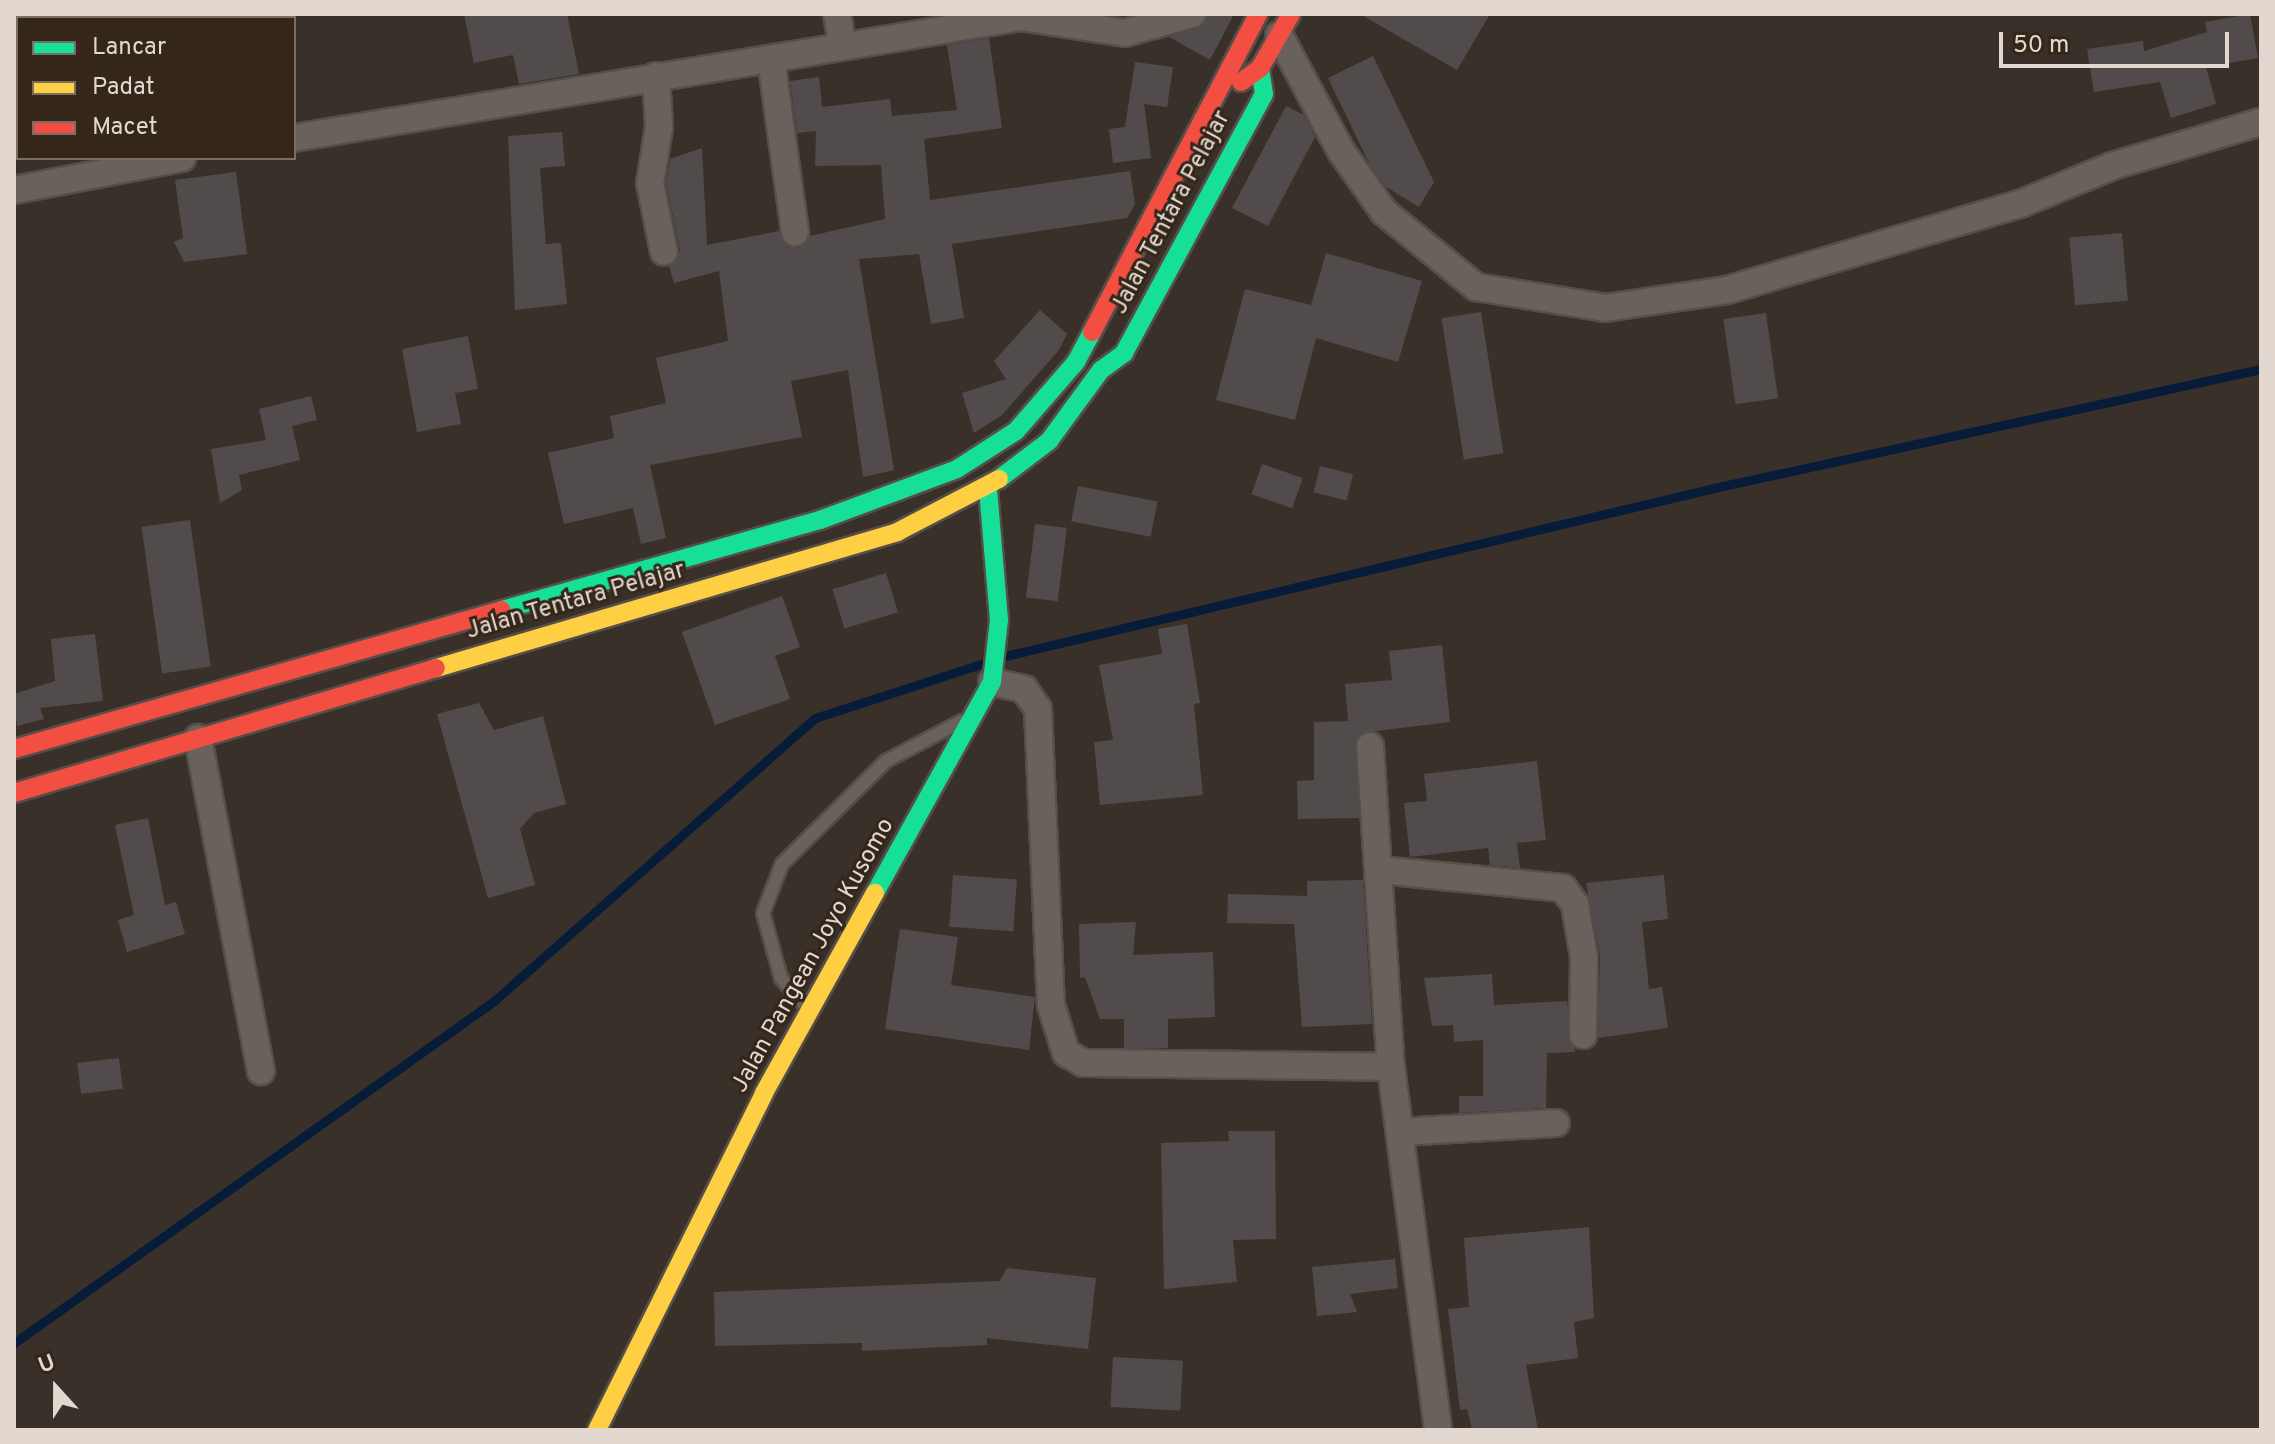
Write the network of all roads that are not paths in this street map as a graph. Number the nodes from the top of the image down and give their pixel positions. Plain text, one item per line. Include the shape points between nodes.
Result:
1 (837, 14) edge
2 (1192, 14) edge
3 (1258, 14) edge
4 (1285, 24) edge
5 (842, 43) junction
6 (771, 59) junction
7 (1260, 68) junction
8 (656, 76) junction
9 (2261, 122) edge
10 (296, 138) edge
11 (172, 160) edge
12 (14, 190) edge
13 (795, 232) dead end
14 (664, 252) dead end
15 (1101, 370) junction
16 (988, 488) junction
17 (992, 682) junction
18 (975, 716) junction
19 (198, 738) junction
20 (1370, 746) dead end
21 (14, 749) edge
22 (14, 793) edge
23 (1380, 870) junction
24 (809, 1011) junction
25 (1583, 1035) dead end
26 (1391, 1067) junction
27 (261, 1071) dead end
28 (1556, 1123) dead end
29 (1400, 1132) junction
30 (597, 1430) edge
31 (1438, 1430) edge

1 - 5 street
2 - 5 street via 1125,33 1021,17
3 - 21 main road via 1076,362 1016,431 957,469 820,520
4 - 7 main road, Jalan Tentara Pelajar
4 - 9 street via 1341,151 1384,212 1476,287 1605,308 1727,290 2020,204 2112,166
5 - 6 street
6 - 8 street
6 - 13 street
7 - 15 main road, Jalan Tentara Pelajar via 1239,84 1100,342
7 - 15 main road, Jalan Tentara Pelajar via 1264,94 1124,353
8 - 10 street
8 - 14 street via 659,127 650,183
11 - 12 street
15 - 16 main road, Jalan Tentara Pelajar via 1049,441
16 - 17 main road, Jalan Pangean Joyo Kusomo via 999,620
16 - 19 main road, Jalan Tentara Pelajar via 897,532
17 - 18 main road, Jalan Pangean Joyo Kusomo
17 - 26 street via 1024,689 1038,709 1051,1005 1066,1053 1083,1063
18 - 24 main road, Jalan Pangean Joyo Kusomo
18 - 24 lane via 886,761 782,864 763,913 768,943 781,978
19 - 22 main road, Jalan Tentara Pelajar
19 - 27 street
20 - 23 street
23 - 25 street via 1563,888 1575,904 1584,958
23 - 26 street
24 - 30 main road, Jalan Pangean Joyo Kusomo
26 - 29 street
28 - 29 street
29 - 31 street

